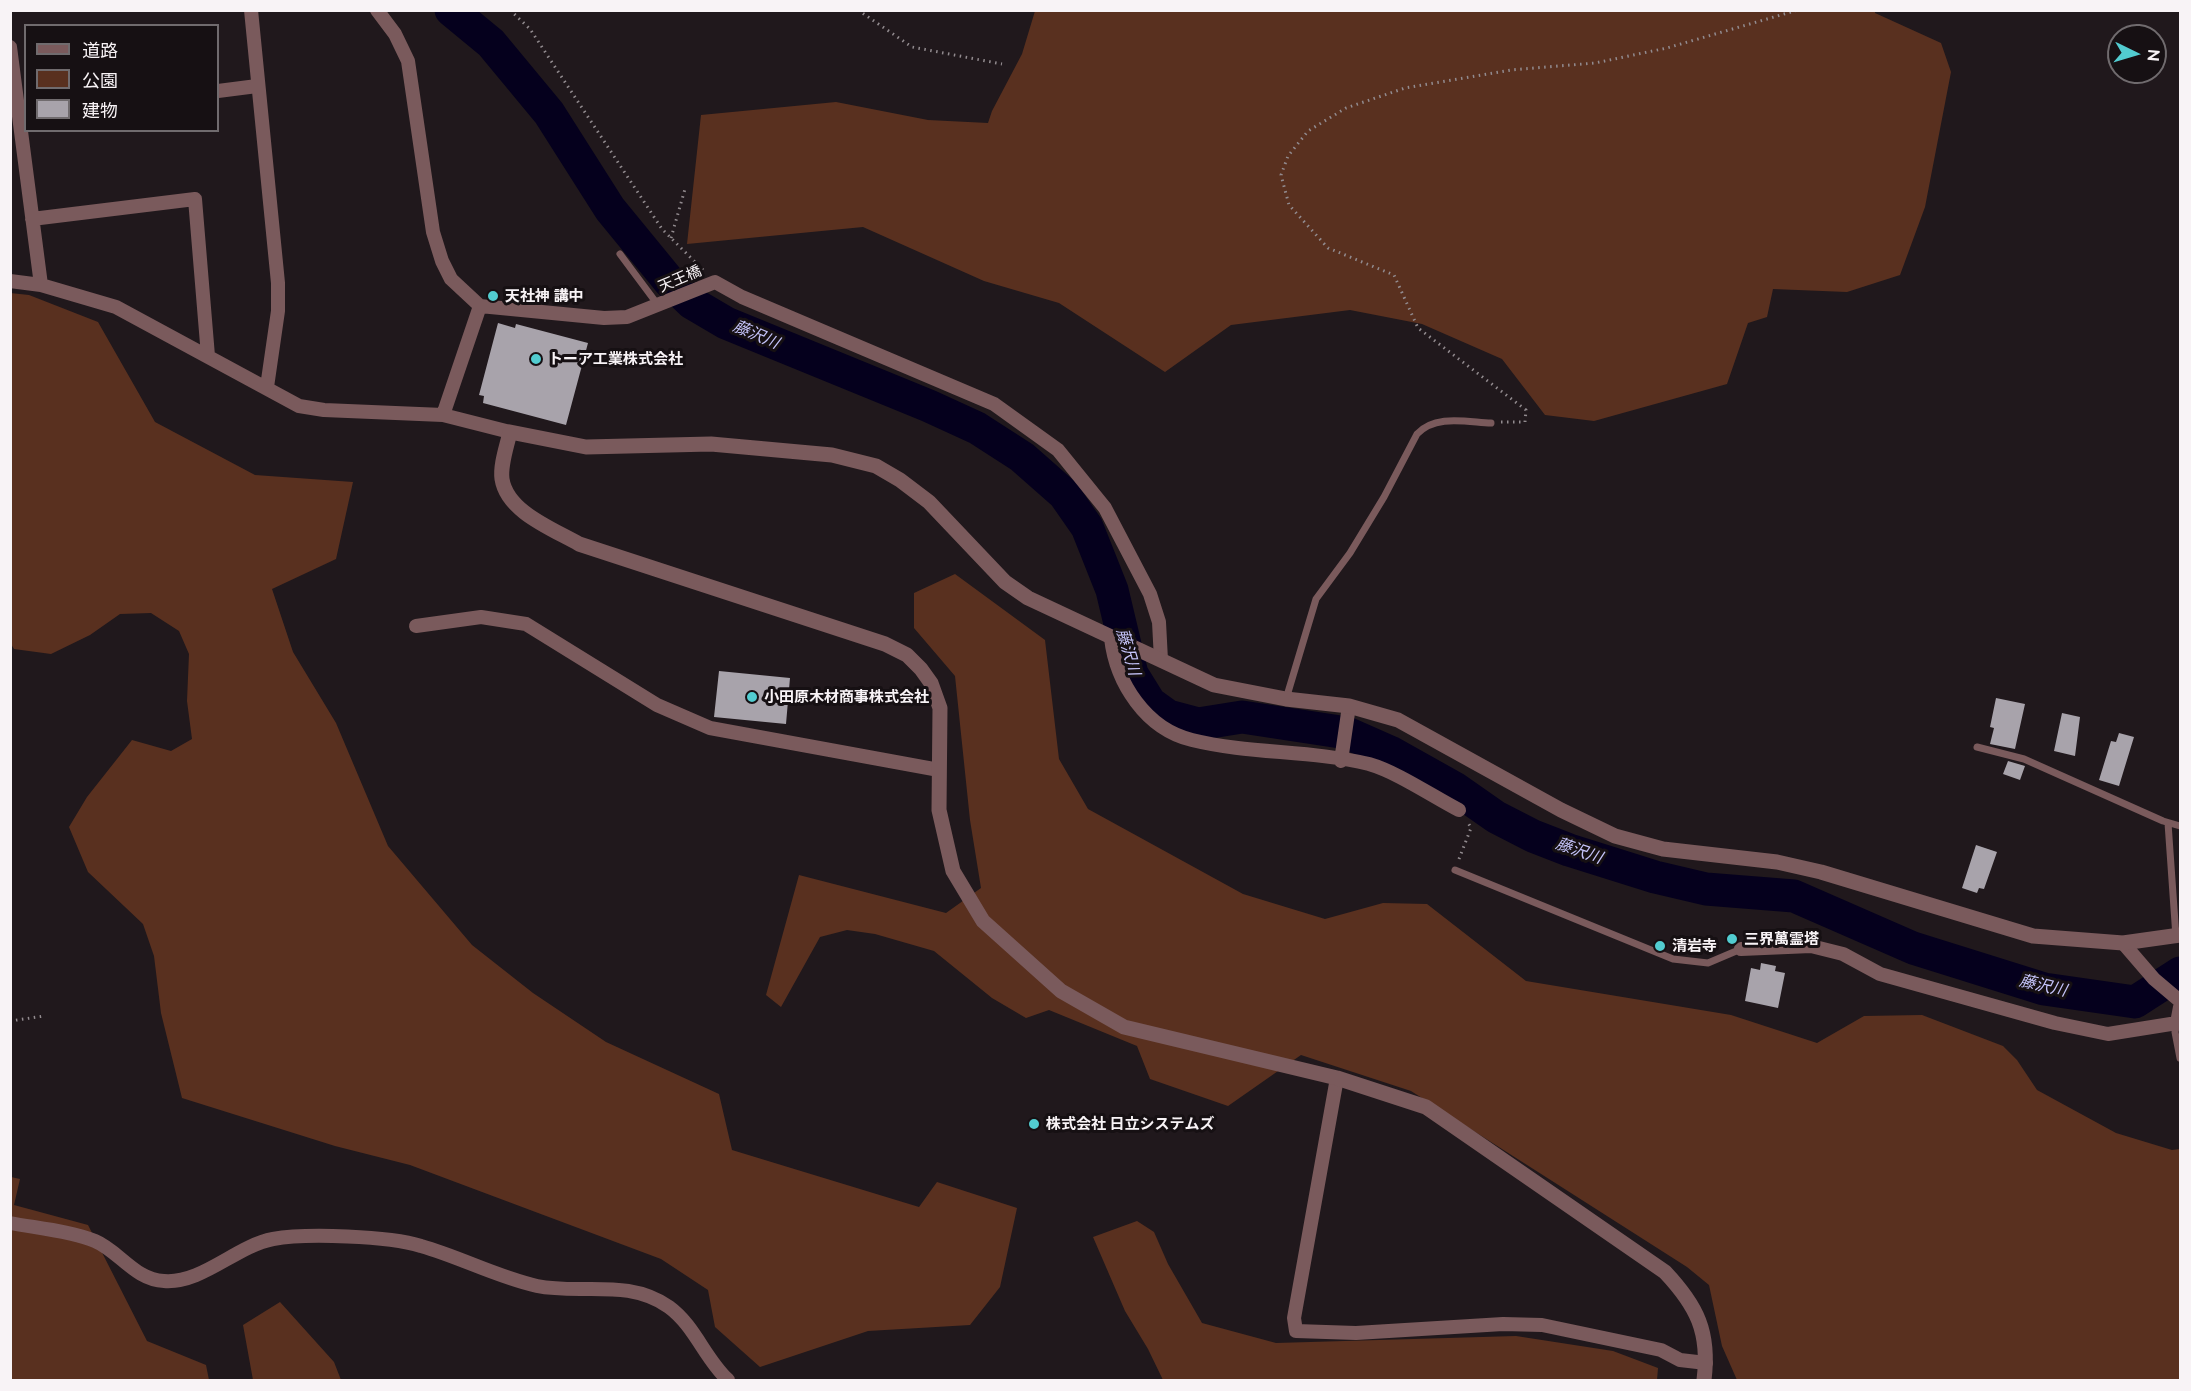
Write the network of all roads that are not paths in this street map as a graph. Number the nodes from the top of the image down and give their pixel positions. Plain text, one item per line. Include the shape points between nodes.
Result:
1 (251, 10) edge
2 (377, 10) edge
3 (10, 47) edge
4 (257, 86) junction
5 (219, 91) edge
6 (22, 111) edge
7 (32, 219) junction
8 (620, 254) dead end
9 (10, 281) edge
10 (41, 285) junction
11 (658, 305) junction
12 (480, 306) junction
13 (208, 356) junction
14 (267, 387) junction
15 (443, 415) junction
16 (1491, 423) road end
17 (510, 432) junction
18 (416, 626) dead end
19 (1111, 638) junction
20 (1167, 663) junction
21 (1286, 699) junction
22 (1348, 712) junction
23 (1977, 747) dead end
24 (1342, 757) junction
25 (939, 770) junction
26 (1459, 810) dead end
27 (2168, 823) junction
28 (2181, 826) edge
29 (1455, 870) dead end
30 (2178, 936) edge
31 (2123, 943) junction
32 (1741, 949) joint
33 (2179, 1001) edge
34 (2177, 1023) junction
35 (2181, 1058) edge
36 (1337, 1078) junction
37 (10, 1223) edge
38 (1706, 1363) junction
39 (728, 1380) edge
40 (1704, 1380) edge

1 - 4 street
2 - 12 street via 408,61 433,232 441,261 451,279
3 - 6 street
4 - 5 street
4 - 14 street via 278,283
6 - 7 street
7 - 10 street
7 - 13 street via 195,199
8 - 11 lane
9 - 10 street
10 - 13 street via 116,307
11 - 12 street, 天王橋 via 627,317 604,318
11 - 20 street, 天王橋 via 715,282 994,404 1058,450 1105,508 1150,594 1160,622
12 - 15 street
13 - 14 street
14 - 15 street via 299,405 324,410
15 - 17 street
16 - 21 lane via 1440,420 1424,426 1417,434 1350,553 1316,599
17 - 19 street via 586,447 711,444 832,455 876,466 929,502 1005,582 1028,598
17 - 25 street via 502,478 510,499 579,544 885,644 907,655 931,683 940,708
18 - 25 street via 481,617 526,624 657,705 710,728
19 - 20 street
19 - 24 street via 1122,680 1138,705 1161,726 1190,740
20 - 21 street via 1214,685
21 - 22 street
22 - 24 street
22 - 31 street via 1398,720 1615,836 1663,849 1777,862 1821,872 2033,936
23 - 27 lane via 2024,759
24 - 26 street via 1383,770
25 - 36 street via 939,810 953,871 983,921 1061,991 1124,1027
27 - 28 lane
27 - 30 lane
29 - 32 lane via 1673,959 1708,963
30 - 31 street
31 - 33 street
32 - 34 street via 1811,946 1843,954 1880,974 2108,1034
33 - 34 street
34 - 35 lane via 2175,1032
36 - 38 street via 1426,1107 1665,1272 1689,1298 1702,1329
36 - 38 street via 1294,1318 1296,1331 1356,1333 1542,1325
37 - 39 street via 95,1241 144,1275 162,1282 179,1280 272,1239 393,1239 534,1285 617,1289 646,1295 669,1307 687,1324
38 - 40 street

